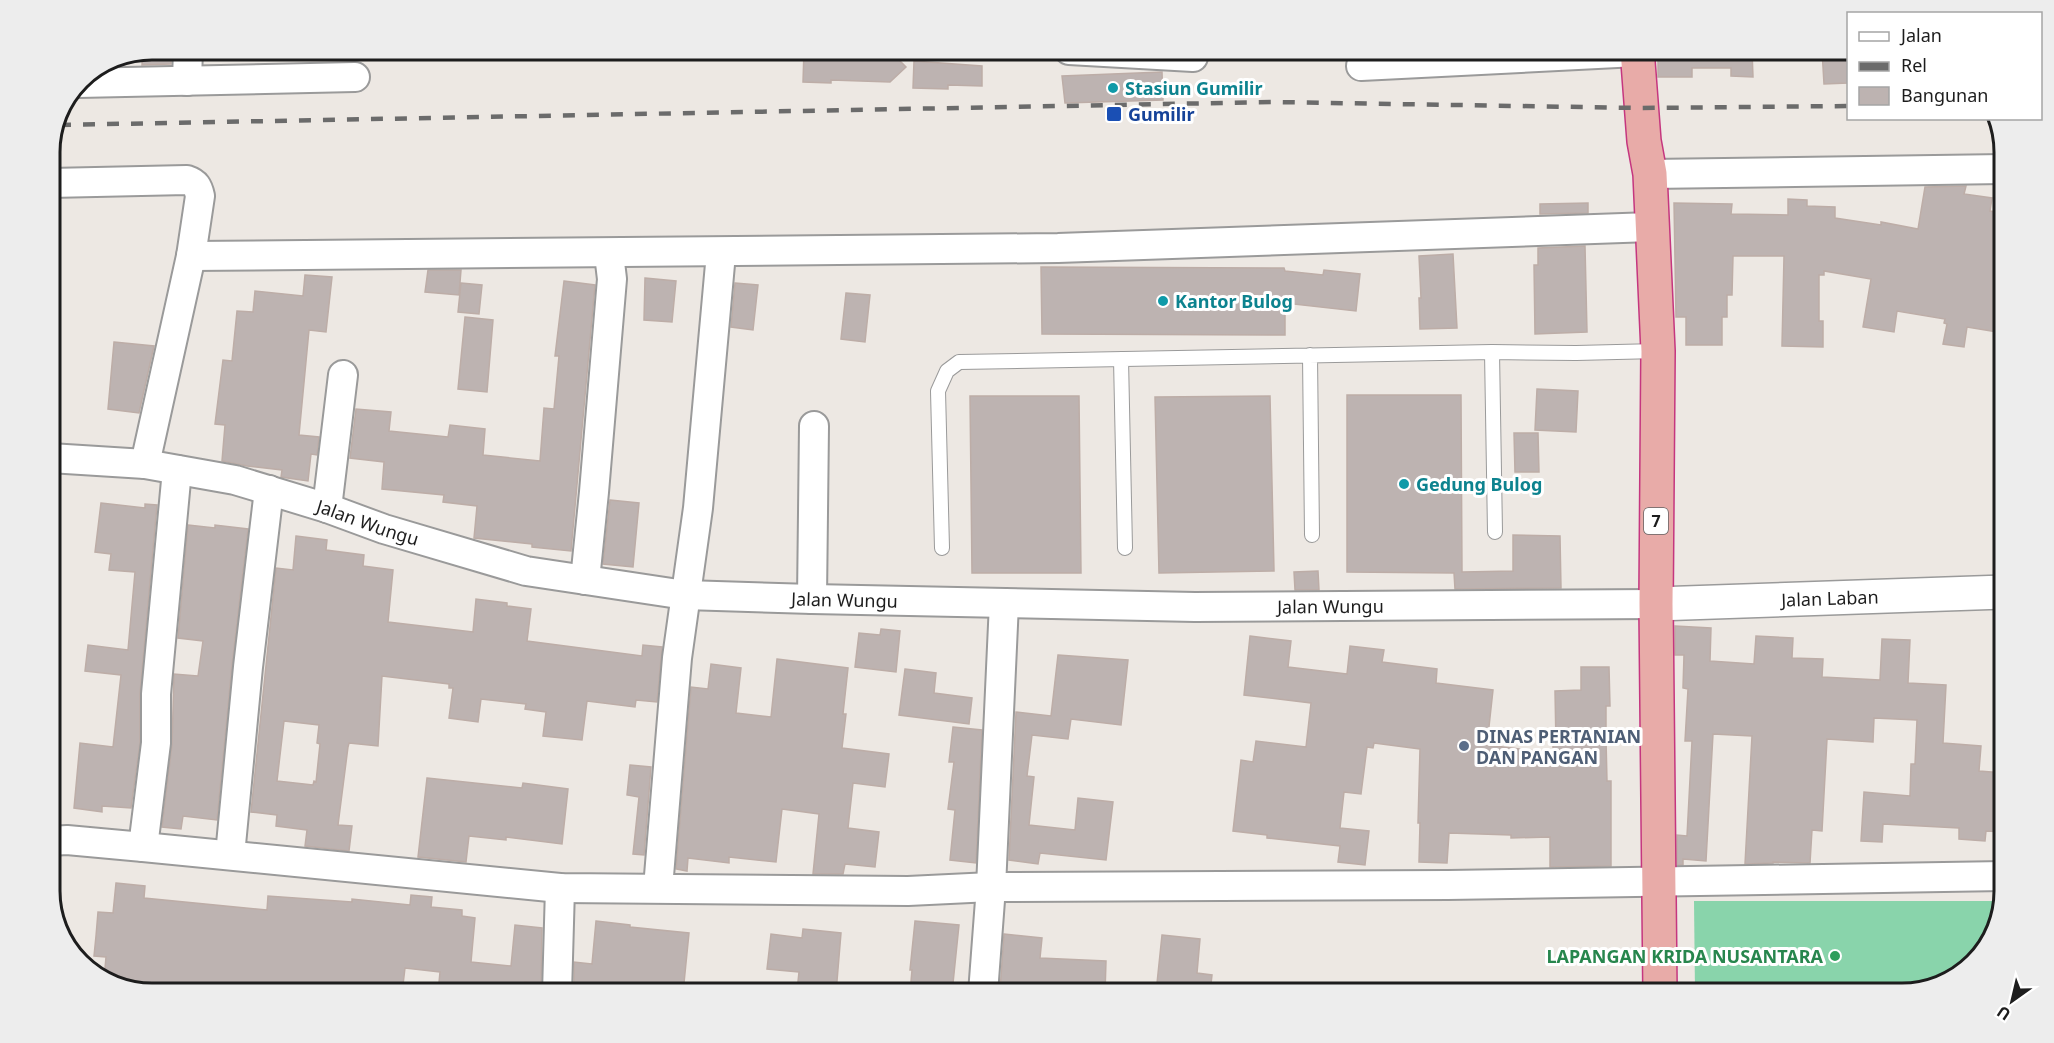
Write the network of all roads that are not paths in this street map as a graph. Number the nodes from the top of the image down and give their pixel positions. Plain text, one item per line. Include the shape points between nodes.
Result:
1 (188, 60) edge
2 (1471, 60) edge
3 (1638, 60) edge
4 (1361, 66) dead end
5 (355, 77) dead end
6 (187, 81) junction
7 (91, 83) edge
8 (1994, 169) edge
9 (1650, 174) junction
10 (60, 183) edge
11 (1651, 227) junction
12 (721, 252) junction
13 (609, 254) junction
14 (191, 256) junction
15 (1658, 351) junction
16 (1492, 352) junction
17 (1310, 355) junction
18 (1120, 359) junction
19 (343, 375) dead end
20 (814, 426) dead end
21 (60, 459) edge
22 (145, 464) junction
23 (177, 470) junction
24 (269, 490) junction
25 (327, 508) junction
26 (1496, 531) dead end
27 (1312, 536) dead end
28 (942, 548) dead end
29 (1125, 548) dead end
30 (585, 580) junction
31 (1994, 592) edge
32 (685, 595) junction
33 (812, 599) junction
34 (1004, 603) junction
35 (1656, 604) junction
36 (60, 840) edge
37 (143, 847) junction
38 (230, 855) junction
39 (1994, 876) edge
40 (1660, 881) junction
41 (560, 888) junction
42 (658, 888) junction
43 (991, 888) junction
44 (557, 983) edge
45 (984, 983) edge
46 (1660, 983) edge

1 - 6 street
2 - 4 street
3 - 9 highway, 7
5 - 6 street
6 - 7 street
8 - 9 street
9 - 11 highway, 7
10 - 14 street via 194,182 200,196
11 - 12 street via 1070,248
11 - 15 highway, 7
12 - 13 street
12 - 32 street via 698,508
13 - 14 street
13 - 30 street via 612,279
14 - 22 street
15 - 16 lane
15 - 35 highway, 7
16 - 17 lane
16 - 26 lane
17 - 18 lane
17 - 27 lane
18 - 28 lane via 959,362 947,371 938,392
18 - 29 lane
19 - 25 street
20 - 33 street
21 - 22 street, Jalan Wungu
22 - 23 street, Jalan Wungu
23 - 24 street, Jalan Wungu
23 - 37 street via 156,694 156,743
24 - 25 street, Jalan Wungu
24 - 38 street
25 - 30 street, Jalan Wungu via 526,571
30 - 32 street, Jalan Wungu
31 - 35 street, Jalan Laban
32 - 33 street, Jalan Wungu
32 - 42 street
33 - 34 street, Jalan Wungu
34 - 35 street, Jalan Wungu via 1195,607
34 - 43 street
35 - 40 highway, 7
36 - 37 street
37 - 38 street
38 - 41 street
39 - 40 street
40 - 43 street
40 - 46 highway, 7
41 - 42 street
41 - 44 street
42 - 43 street
43 - 45 street

